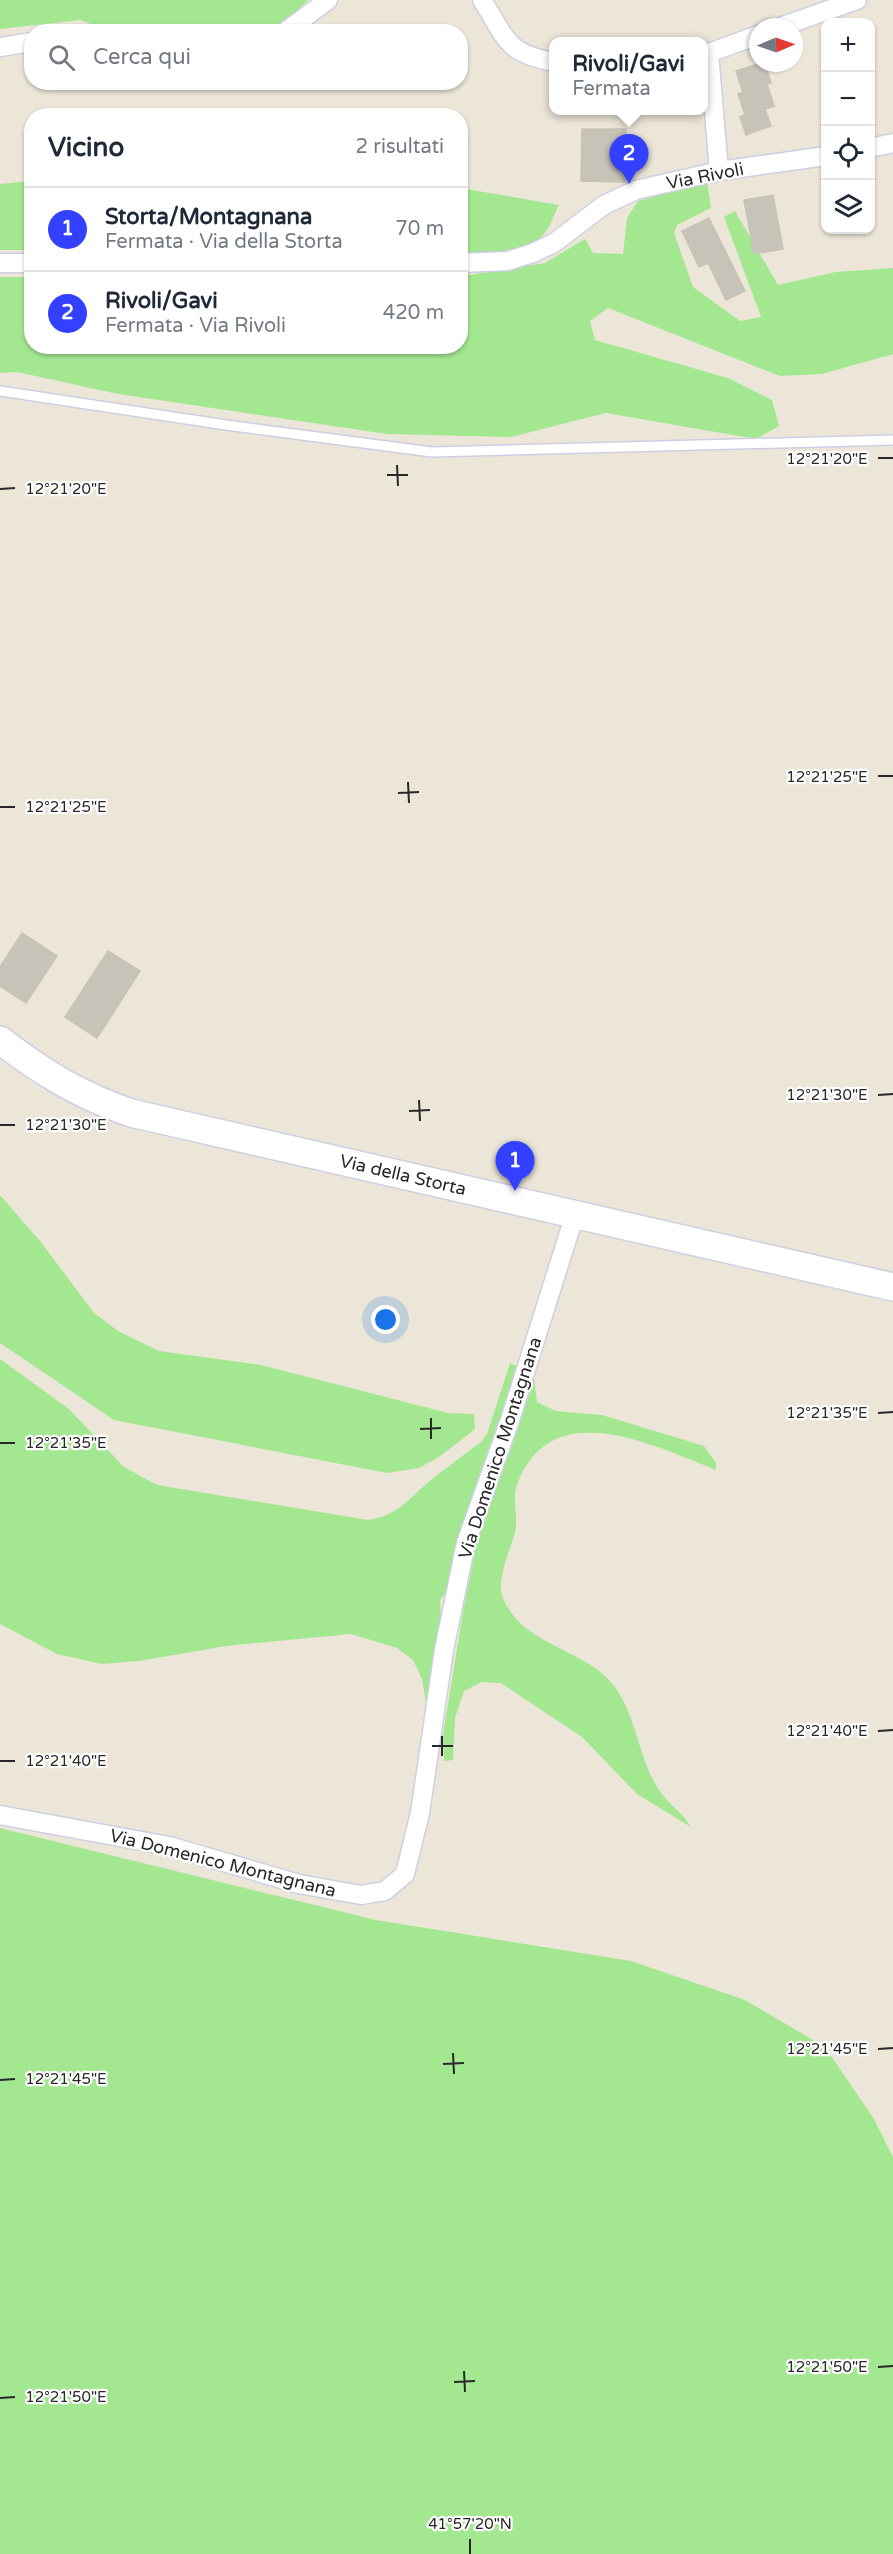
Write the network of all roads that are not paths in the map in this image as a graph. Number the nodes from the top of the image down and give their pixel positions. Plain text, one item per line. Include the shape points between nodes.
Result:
1 (328, 0) edge
2 (482, 0) edge
3 (857, 0) edge
4 (803, 19) edge
5 (296, 24) edge
6 (749, 38) edge
7 (24, 43) edge
8 (0, 46) edge
9 (708, 53) edge
10 (549, 61) edge
11 (708, 71) edge
12 (893, 144) edge
13 (875, 147) edge
14 (821, 157) edge
15 (720, 171) junction
16 (0, 263) edge
17 (24, 263) edge
18 (468, 263) edge
19 (0, 391) edge
20 (893, 441) edge
21 (0, 1040) edge
22 (574, 1214) junction
23 (893, 1287) edge
24 (0, 1815) edge

1 - 5 street
2 - 10 street via 518,52
3 - 4 street
6 - 9 street
7 - 8 street
11 - 15 street
12 - 13 street
14 - 15 street, Via Rivoli
15 - 18 street, Via Rivoli via 618,197 554,243 533,253 508,261
16 - 17 street
19 - 20 lane via 432,452
21 - 22 main road, Via della Storta via 64,1085 131,1113
22 - 23 main road, Via della Storta
22 - 24 street, Via Domenico Montagnana via 510,1420 466,1543 444,1650 420,1813 405,1874 385,1891 362,1895 299,1884 169,1846

